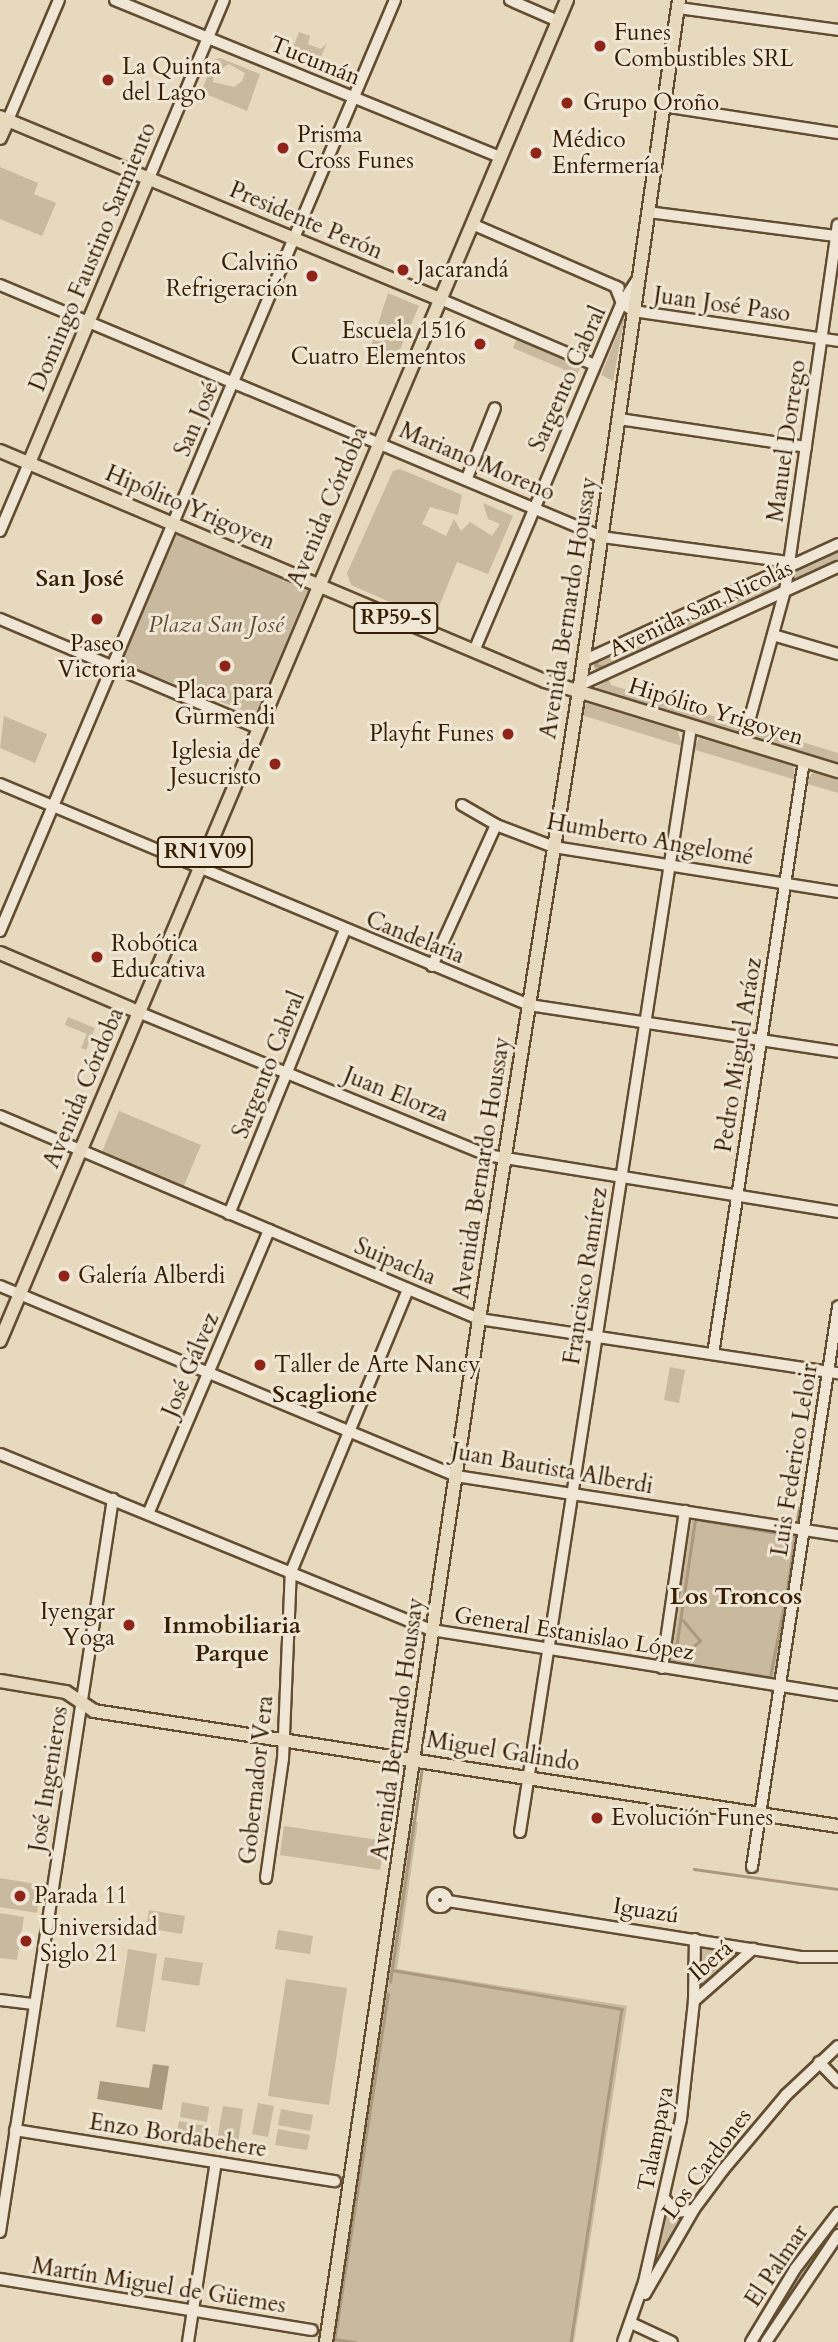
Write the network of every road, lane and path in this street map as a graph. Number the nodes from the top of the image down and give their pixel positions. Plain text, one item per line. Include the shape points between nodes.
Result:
1 (59, 0) edge
2 (115, 0) edge
3 (224, 0) edge
4 (395, 0) edge
5 (510, 0) edge
6 (567, 0) edge
7 (678, 4) edge
8 (558, 21) junction
9 (838, 30) edge
10 (208, 38) junction
11 (354, 97) junction
12 (663, 106) junction
13 (4, 118) edge
14 (838, 133) edge
15 (0, 138) edge
16 (500, 157) junction
17 (149, 178) junction
18 (648, 212) junction
19 (472, 224) junction
20 (837, 230) edge
21 (295, 239) junction
22 (0, 285) edge
23 (615, 286) junction
24 (631, 293) junction
25 (440, 299) junction
26 (622, 303) junction
27 (634, 312) junction
28 (88, 321) junction
29 (821, 338) junction
30 (838, 341) edge
31 (595, 365) junction
32 (234, 381) junction
33 (495, 408) dead end
34 (619, 419) junction
35 (379, 441) junction
36 (806, 447) junction
37 (0, 451) edge
38 (29, 463) junction
39 (467, 478) junction
40 (533, 507) junction
41 (173, 523) junction
42 (0, 531) edge
43 (602, 537) junction
44 (838, 544) edge
45 (791, 564) junction
46 (838, 567) edge
47 (318, 585) junction
48 (786, 591) junction
49 (0, 619) edge
50 (773, 635) junction
51 (474, 651) junction
52 (838, 654) edge
53 (583, 661) junction
54 (112, 667) junction
55 (579, 689) junction
56 (691, 727) junction
57 (258, 728) junction
58 (743, 743) junction
59 (804, 761) junction
60 (838, 771) edge
61 (0, 784) edge
62 (462, 805) dead end
63 (53, 806) junction
64 (496, 825) junction
65 (554, 848) junction
66 (669, 866) junction
67 (198, 870) junction
68 (785, 884) junction
69 (838, 892) edge
70 (0, 930) edge
71 (345, 930) junction
72 (0, 953) edge
73 (432, 966) junction
74 (529, 1004) junction
75 (138, 1012) junction
76 (645, 1022) junction
77 (761, 1040) junction
78 (838, 1052) edge
79 (286, 1073) junction
80 (0, 1116) edge
81 (80, 1151) junction
82 (505, 1159) junction
83 (621, 1177) junction
84 (737, 1196) junction
85 (838, 1212) edge
86 (229, 1214) junction
87 (269, 1230) junction
88 (0, 1286) edge
89 (408, 1289) junction
90 (20, 1294) junction
91 (838, 1307) edge
92 (479, 1319) junction
93 (597, 1336) junction
94 (0, 1341) edge
95 (713, 1354) junction
96 (833, 1372) edge
97 (208, 1373) junction
98 (349, 1432) junction
99 (0, 1454) edge
100 (456, 1476) junction
101 (572, 1494) junction
102 (113, 1499) junction
103 (685, 1511) junction
104 (148, 1514) junction
105 (804, 1530) junction
106 (838, 1535) edge
107 (291, 1572) junction
108 (432, 1630) junction
109 (548, 1651) junction
110 (662, 1668) junction
111 (0, 1681) edge
112 (780, 1686) junction
113 (838, 1695) edge
114 (80, 1703) junction
115 (284, 1738) junction
116 (416, 1759) junction
117 (528, 1777) junction
118 (761, 1814) junction
119 (838, 1826) edge
120 (520, 1832) dead end
121 (752, 1867) dead end
122 (266, 1878) dead end
123 (448, 1900) dead end
124 (695, 1938) junction
125 (753, 1949) junction
126 (838, 1957) edge
127 (0, 2000) edge
128 (694, 2001) junction
129 (33, 2004) junction
130 (838, 2046) edge
131 (819, 2062) junction
132 (838, 2082) edge
133 (15, 2130) junction
134 (216, 2162) junction
135 (335, 2181) dead end
136 (664, 2198) junction
137 (694, 2210) junction
138 (838, 2213) edge
139 (0, 2232) edge
140 (838, 2235) edge
141 (0, 2279) edge
142 (193, 2312) junction
143 (631, 2323) junction
144 (312, 2330) dead end
145 (188, 2342) edge
146 (326, 2342) edge
147 (623, 2342) edge
148 (672, 2342) edge
149 (751, 2342) edge
150 (766, 2342) edge

1 - 13 street
2 - 10 street, Tucumán
3 - 10 street, Domingo Faustino Sarmiento
4 - 11 street, San José
5 - 8 street
6 - 8 main road, Avenida Córdoba / RN1V09
7 - 9 street
7 - 12 main road, Avenida Bernardo Houssay
8 - 16 main road, Avenida Córdoba / RN1V09
10 - 11 street, Tucumán
10 - 17 street, Domingo Faustino Sarmiento
11 - 16 street, Tucumán
11 - 21 street, San José
12 - 14 street
12 - 18 main road, Avenida Bernardo Houssay
13 - 15 main road
13 - 17 main road, Presidente Perón
16 - 19 main road, Avenida Córdoba / RN1V09
17 - 21 main road, Presidente Perón
17 - 28 main road, Domingo Faustino Sarmiento
18 - 20 street
18 - 24 main road, Avenida Bernardo Houssay
19 - 23 street, Juan José Paso
19 - 25 main road, Avenida Córdoba / RN1V09
20 - 29 street, Manuel Dorrego
21 - 25 main road, Presidente Perón
21 - 32 street, San José
22 - 28 street, Mariano Moreno
23 - 24 street, Juan José Paso
23 - 26 street, Juan José Paso
24 - 26 street, Sargento Cabral
24 - 27 main road, Avenida Bernardo Houssay
25 - 31 street, Presidente Perón
25 - 35 main road, Avenida Córdoba / RN1V09
26 - 27 street, Juan José Paso
26 - 31 street, Sargento Cabral
27 - 29 street, Juan José Paso
27 - 34 main road, Avenida Bernardo Houssay
28 - 32 street, Mariano Moreno
28 - 38 main road, Domingo Faustino Sarmiento
29 - 30 street, Juan José Paso
29 - 36 street, Manuel Dorrego
31 - 40 street, Sargento Cabral
32 - 35 street, Mariano Moreno
32 - 41 street, San José
33 - 39 street
34 - 36 street
34 - 43 main road, Avenida Bernardo Houssay
35 - 39 street, Mariano Moreno
35 - 47 main road, Avenida Córdoba / RN1V09
36 - 45 street, Manuel Dorrego
37 - 38 main road, Hipólito Yrigoyen / RP59-S
38 - 41 main road, Hipólito Yrigoyen / RP59-S
38 - 42 street, Domingo Faustino Sarmiento
39 - 40 street, Mariano Moreno
40 - 43 street, Mariano Moreno
40 - 51 street, Sargento Cabral
41 - 47 main road, Hipólito Yrigoyen / RP59-S
41 - 54 street, San José
43 - 45 street, Mariano Moreno
43 - 53 main road, Avenida Bernardo Houssay
44 - 45 street, Avenida San Nicolás
45 - 48 street, Manuel Dorrego
45 - 53 street, Avenida San Nicolás
46 - 48 street, Avenida San Nicolás
47 - 51 main road, Hipólito Yrigoyen / RP59-S
47 - 57 main road, Avenida Córdoba / RN1V09
48 - 50 street, Manuel Dorrego
48 - 55 street, Avenida San Nicolás
49 - 54 street
50 - 52 street
50 - 58 street, Manuel Dorrego
51 - 55 main road, Hipólito Yrigoyen / RP59-S
53 - 55 main road, Avenida Bernardo Houssay
54 - 57 street
54 - 63 street, San José
55 - 56 main road, Hipólito Yrigoyen / RP59-S
55 - 65 main road, Avenida Bernardo Houssay
56 - 58 main road, Hipólito Yrigoyen / RP59-S
56 - 66 street, Francisco Ramírez
57 - 67 main road, Avenida Córdoba / RN1V09
58 - 59 main road, Hipólito Yrigoyen / RP59-S
59 - 60 main road, Hipólito Yrigoyen / RP59-S
59 - 68 street, Pedro Miguel Aráoz
61 - 63 street, Candelaria
62 - 64 street, Humberto Angelomé
63 - 67 street, Candelaria
63 - 70 street, San José
64 - 65 street, Humberto Angelomé
64 - 73 street
65 - 66 street, Humberto Angelomé
65 - 74 main road, Avenida Bernardo Houssay
66 - 68 street, Humberto Angelomé
66 - 76 street, Francisco Ramírez
67 - 71 street, Candelaria
67 - 75 main road, Avenida Córdoba / RN1V09
68 - 69 street, Humberto Angelomé
68 - 77 street, Pedro Miguel Aráoz
71 - 73 street, Candelaria
71 - 79 street, Sargento Cabral
72 - 75 main road, Juan Elorza
73 - 74 street, Candelaria
74 - 76 street, Candelaria
74 - 82 main road, Avenida Bernardo Houssay
75 - 79 street, Juan Elorza
75 - 81 main road, Avenida Córdoba / RN1V09
76 - 77 street, Candelaria
76 - 83 street, Francisco Ramírez
77 - 78 street, Candelaria
77 - 84 street, Pedro Miguel Aráoz
79 - 82 street, Juan Elorza
79 - 86 street, Sargento Cabral
80 - 81 street, Suipacha
81 - 86 street, Suipacha
81 - 90 main road, Avenida Córdoba / RN1V09
82 - 83 street, Juan Elorza
82 - 92 main road, Avenida Bernardo Houssay
83 - 84 street, Juan Elorza
83 - 93 street, Francisco Ramírez
84 - 85 street, Juan Elorza
84 - 95 street, Pedro Miguel Aráoz
86 - 87 street, Suipacha
87 - 89 street, Suipacha
87 - 97 street, José Gálvez
88 - 90 street, Juan Bautista Alberdi
89 - 92 street, Suipacha
89 - 98 street, Gobernador Vera
90 - 94 main road, Avenida Córdoba / RN1V09
90 - 97 street, Juan Bautista Alberdi
91 - 96 street, Luis Federico Leloir
92 - 93 street, Suipacha
92 - 100 main road, Avenida Bernardo Houssay
93 - 95 street, Suipacha
93 - 101 street, Francisco Ramírez
95 - 96 street, Suipacha
96 - 105 street, Luis Federico Leloir
97 - 98 street, Juan Bautista Alberdi
97 - 104 street, José Gálvez
98 - 100 street, Juan Bautista Alberdi
98 - 107 street, Gobernador Vera
99 - 102 street, General Estanislao López
100 - 101 street, Juan Bautista Alberdi
100 - 108 main road, Avenida Bernardo Houssay
101 - 103 street, Juan Bautista Alberdi
101 - 109 street, Francisco Ramírez
102 - 104 street, General Estanislao López
102 - 114 street, José Ingenieros
103 - 105 street, Juan Bautista Alberdi
103 - 110 street
104 - 107 street, General Estanislao López
105 - 106 street, Juan Bautista Alberdi
105 - 112 street, Luis Federico Leloir
107 - 108 street, General Estanislao López
107 - 115 street, Gobernador Vera
108 - 109 street, General Estanislao López
108 - 116 main road, Avenida Bernardo Houssay
109 - 110 street, General Estanislao López
109 - 117 street, Francisco Ramírez
110 - 112 street, General Estanislao López
111 - 114 main road, Miguel Galindo via 66,1692
112 - 113 street, General Estanislao López
112 - 118 street, Luis Federico Leloir
114 - 115 main road, Miguel Galindo via 94,1711
114 - 129 street, José Ingenieros
115 - 116 main road, Miguel Galindo
115 - 122 street, Gobernador Vera
116 - 117 main road, Miguel Galindo
116 - 146 main road, Avenida Bernardo Houssay
117 - 118 main road, Miguel Galindo
117 - 120 street, Francisco Ramírez
118 - 119 main road, Miguel Galindo
118 - 121 street, Luis Federico Leloir
123 - 124 street, Iguazú
124 - 125 street, Iguazú
124 - 128 street, Talampaya
125 - 126 street, Iguazú
125 - 128 street, Iberá
127 - 129 street
128 - 136 street, Talampaya via 683,2106
129 - 133 street, José Ingenieros
130 - 131 street, Los Cardones
131 - 132 street
131 - 137 street, Los Cardones via 753,2132
133 - 134 street, Enzo Bordabehere
133 - 139 street, José Ingenieros
134 - 135 street, Enzo Bordabehere
134 - 142 street
136 - 137 street via 676,2213
136 - 143 street, Talampaya
137 - 143 street, Los Cardones
138 - 149 street, El Palmar via 795,2269
140 - 150 street, El Palmar
141 - 142 street, Martín Miguel de Güemes
142 - 144 street, Martín Miguel de Güemes
142 - 145 street
143 - 147 street, Talampaya
143 - 148 street

